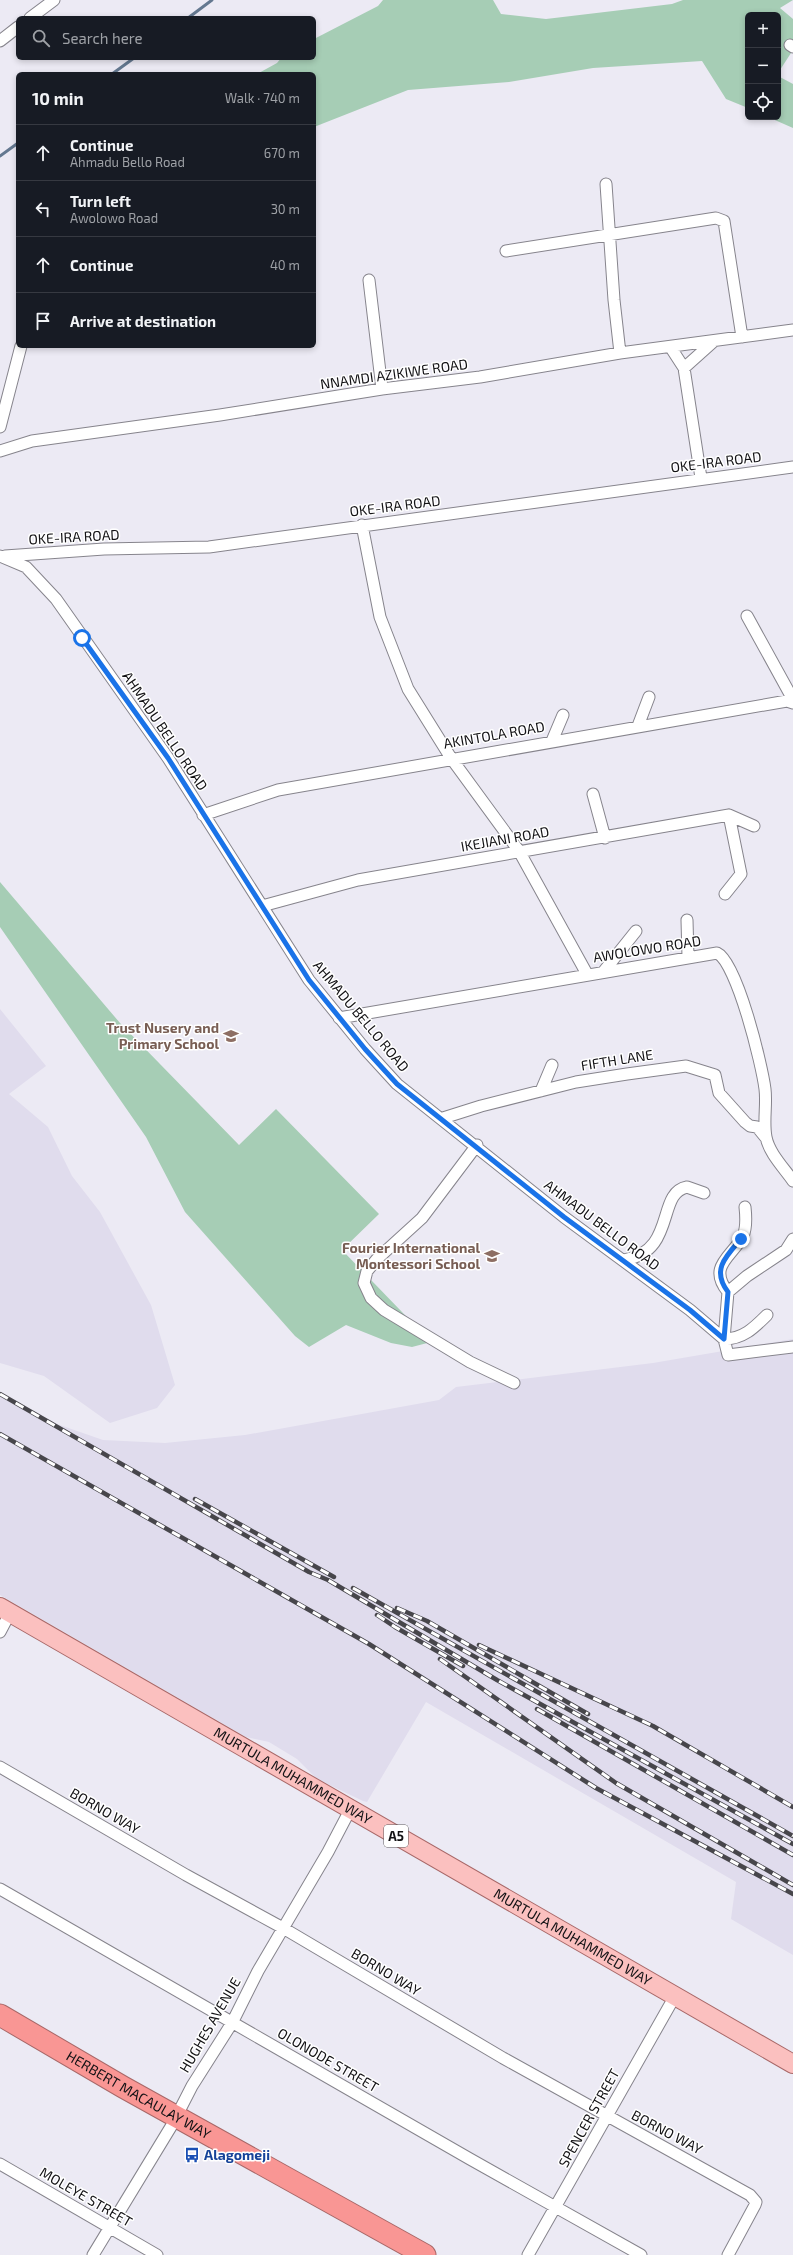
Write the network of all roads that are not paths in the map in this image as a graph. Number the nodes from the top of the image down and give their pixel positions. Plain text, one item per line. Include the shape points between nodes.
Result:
1 (48, 2) edge
2 (32, 16) edge
3 (16, 29) edge
4 (0, 41) edge
5 (606, 184) dead end
6 (609, 236) junction
7 (506, 251) dead end
8 (369, 280) dead end
9 (793, 330) edge
10 (742, 337) junction
11 (713, 342) junction
12 (20, 348) edge
13 (671, 348) junction
14 (620, 353) junction
15 (684, 368) junction
16 (382, 389) junction
17 (0, 427) edge
18 (0, 451) edge
19 (793, 467) edge
20 (701, 478) junction
21 (362, 525) junction
22 (0, 556) edge
23 (747, 616) dead end
24 (649, 697) dead end
25 (791, 697) edge
26 (563, 715) dead end
27 (638, 726) junction
28 (552, 741) junction
29 (451, 758) junction
30 (593, 794) dead end
31 (203, 815) junction
32 (729, 815) junction
33 (754, 826) dead end
34 (605, 838) junction
35 (519, 851) junction
36 (725, 894) dead end
37 (262, 906) junction
38 (687, 920) dead end
39 (636, 931) dead end
40 (688, 957) junction
41 (604, 971) junction
42 (587, 974) junction
43 (339, 1018) junction
44 (552, 1065) dead end
45 (541, 1091) junction
46 (443, 1118) junction
47 (766, 1138) junction
48 (477, 1145) junction
49 (793, 1181) edge
50 (704, 1193) dead end
51 (745, 1207) dead end
52 (793, 1239) edge
53 (624, 1260) junction
54 (728, 1292) junction
55 (767, 1315) dead end
56 (724, 1339) junction
57 (793, 1347) edge
58 (514, 1383) dead end
59 (5, 1610) edge
60 (0, 1632) edge
61 (0, 1767) edge
62 (350, 1810) junction
63 (0, 1890) edge
64 (283, 1928) junction
65 (675, 1996) junction
66 (0, 2015) edge
67 (232, 2023) junction
68 (0, 2027) edge
69 (793, 2064) edge
70 (606, 2116) junction
71 (175, 2120) junction
72 (0, 2164) edge
73 (556, 2207) junction
74 (110, 2227) junction
75 (93, 2255) edge
76 (157, 2255) edge
77 (397, 2255) edge
78 (425, 2255) edge
79 (528, 2255) edge
80 (641, 2255) edge
81 (728, 2255) edge

1 - 2 street
3 - 4 street
5 - 6 street
6 - 7 street
6 - 10 street via 716,218 724,222
6 - 14 street
8 - 16 street
9 - 10 street, NNAMDI AZIKIWE ROAD
10 - 11 street, NNAMDI AZIKIWE ROAD
11 - 13 street, NNAMDI AZIKIWE ROAD
11 - 15 street
12 - 17 street
13 - 14 street, NNAMDI AZIKIWE ROAD
13 - 15 street
14 - 16 street, NNAMDI AZIKIWE ROAD via 480,377
15 - 20 street
16 - 18 street, NNAMDI AZIKIWE ROAD via 32,442
19 - 20 street, OKE-IRA ROAD
20 - 21 street, OKE-IRA ROAD via 486,510
21 - 22 street, OKE-IRA ROAD via 209,546 104,549
21 - 29 street via 380,617 393,653 408,689
22 - 31 street, AHMADU BELLO ROAD via 26,567 56,599 168,758
23 - 25 street
24 - 27 street
25 - 27 street, AKINTOLA ROAD
26 - 28 street
27 - 28 street, AKINTOLA ROAD
28 - 29 street, AKINTOLA ROAD
29 - 31 street, AKINTOLA ROAD via 278,790
29 - 35 street
30 - 34 street
31 - 37 street, AHMADU BELLO ROAD
32 - 33 street
32 - 34 street, IKEJIANI ROAD
32 - 36 street via 741,874
34 - 35 street, IKEJIANI ROAD
35 - 37 street, IKEJIANI ROAD via 358,880
35 - 42 street
37 - 43 street, AHMADU BELLO ROAD via 309,980
38 - 40 street
39 - 41 street
40 - 41 street, AWOLOWO ROAD
40 - 47 street, AWOLOWO ROAD via 717,953 726,959 745,1007 758,1055 765,1089
41 - 42 street, AWOLOWO ROAD
42 - 43 street, AWOLOWO ROAD
43 - 46 street, AHMADU BELLO ROAD via 397,1084
44 - 45 street
45 - 46 street, FIFTH LANE
45 - 47 street, FIFTH LANE via 627,1074 686,1066 715,1075 719,1093 745,1122 757,1127
46 - 48 street, AHMADU BELLO ROAD
47 - 49 street, AWOLOWO ROAD via 769,1147
48 - 53 street, AHMADU BELLO ROAD via 564,1217
48 - 58 street via 422,1218 377,1258 367,1271 364,1283 371,1298 384,1310 470,1362
50 - 53 street via 687,1187 676,1192 654,1245 635,1258
51 - 54 street via 743,1236 720,1268 721,1282
52 - 54 street via 786,1250
53 - 56 street, AHMADU BELLO ROAD
54 - 56 street
55 - 56 street via 744,1335 735,1339
56 - 57 street via 728,1355
59 - 60 street
59 - 62 main road, MURTULA MUHAMMED WAY / A5
61 - 64 street, BORNO WAY
62 - 64 street, HUGHES AVENUE
62 - 65 main road, MURTULA MUHAMMED WAY / A5
63 - 67 street, OLONODE STREET
64 - 67 street, HUGHES AVENUE
64 - 70 street, BORNO WAY
65 - 69 main road, MURTULA MUHAMMED WAY / A5
65 - 70 street, SPENCER STREET
66 - 71 highway, HERBERT MACAULAY WAY
67 - 71 street, HUGHES AVENUE via 192,2086
67 - 73 street, OLONODE STREET
68 - 71 highway, HERBERT MACAULAY WAY
70 - 73 street, SPENCER STREET
70 - 81 street, BORNO WAY via 750,2195 756,2202
71 - 74 street, HUGHES AVENUE
71 - 77 highway, HERBERT MACAULAY WAY
71 - 78 highway, HERBERT MACAULAY WAY
72 - 74 street, MOLEYE STREET
73 - 79 street, SPENCER STREET
73 - 80 street, OLONODE STREET
74 - 75 street, HUGHES AVENUE
74 - 76 street, MOLEYE STREET

